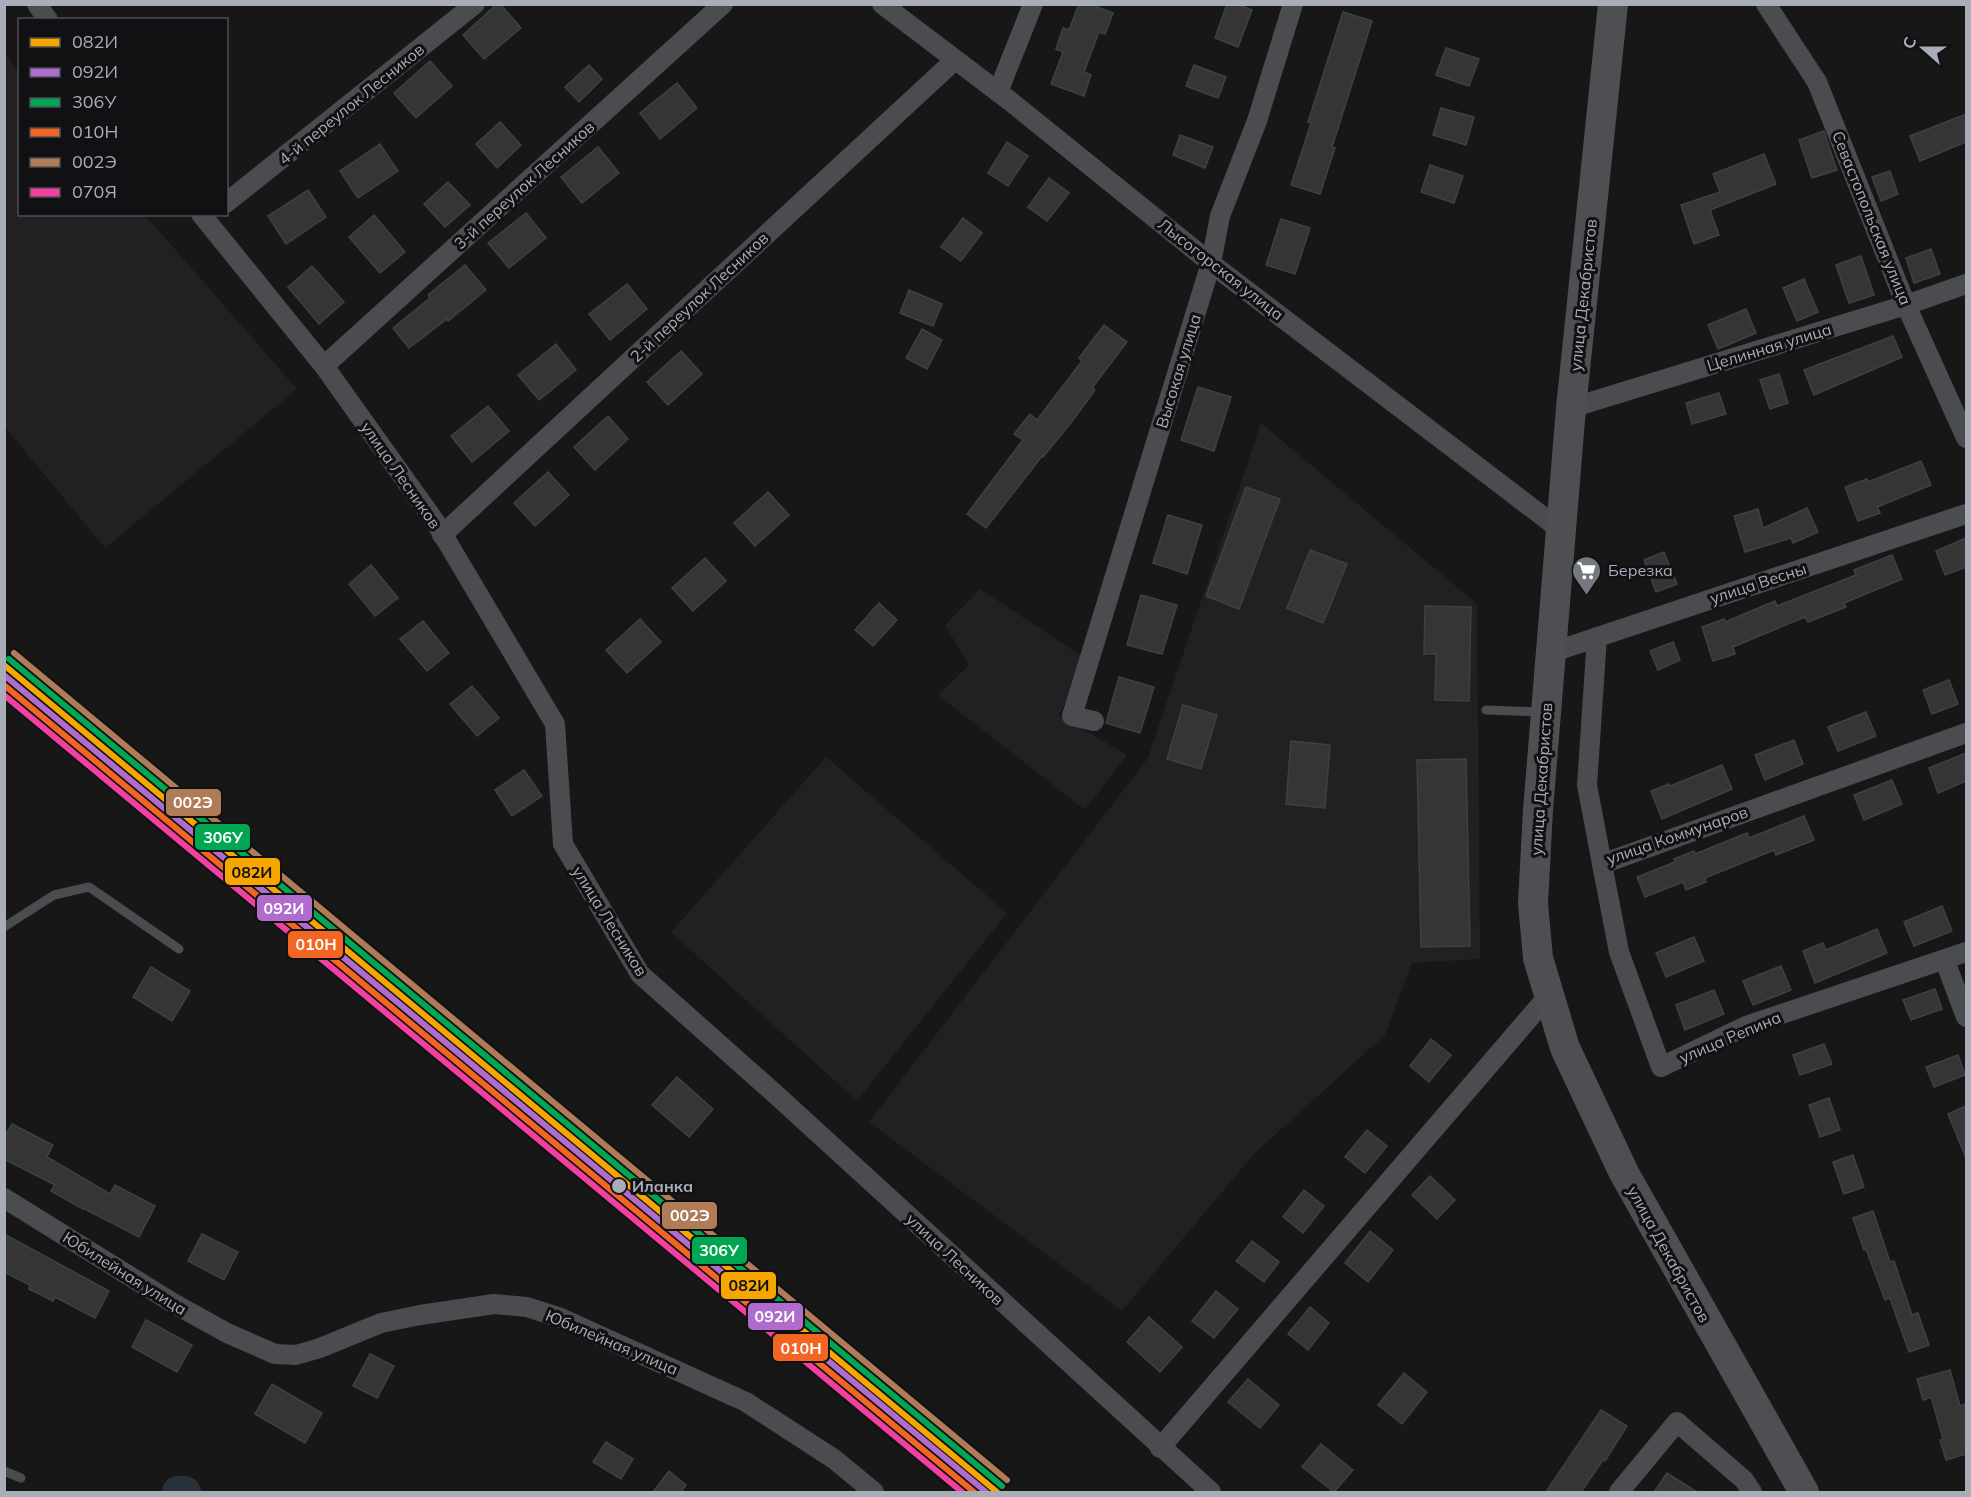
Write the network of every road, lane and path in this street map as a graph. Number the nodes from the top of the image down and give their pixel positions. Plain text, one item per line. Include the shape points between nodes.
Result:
1 (37, 4) edge
2 (475, 4) edge
3 (723, 4) edge
4 (882, 4) edge
5 (1033, 4) edge
6 (1293, 4) edge
7 (1613, 4) edge
8 (1766, 4) edge
9 (47, 18) edge
10 (955, 60) junction
11 (998, 92) junction
12 (228, 200) edge
13 (206, 216) edge
14 (1211, 262) junction
15 (1966, 284) edge
16 (1906, 305) junction
17 (324, 366) junction
18 (1571, 408) junction
19 (1966, 438) edge
20 (1966, 514) edge
21 (1562, 531) junction
22 (442, 535) junction
23 (1597, 637) junction
24 (1550, 653) junction
25 (1486, 710) dead end
26 (1546, 712) junction
27 (1094, 721) dead end
28 (1966, 733) edge
29 (1602, 864) junction
30 (4, 927) edge
31 (179, 949) dead end
32 (1966, 952) edge
33 (1945, 961) junction
34 (1549, 995) junction
35 (1966, 1017) edge
36 (4, 1198) edge
37 (1160, 1448) junction
38 (4, 1471) edge
39 (21, 1478) dead end
40 (874, 1492) edge
41 (1212, 1492) edge
42 (1619, 1492) edge
43 (1752, 1492) edge
44 (1804, 1492) edge

1 - 9 street
2 - 12 street, 4-й переулок Лесников
3 - 17 street, 3-й переулок Лесников
4 - 10 street, Лысогорская улица
5 - 11 street
6 - 14 street, Высокая улица via 1257,121 1220,216
7 - 18 main road, улица Декабристов
8 - 16 street, Севастопольская улица via 1817,82
10 - 11 street, Лысогорская улица
10 - 22 street, 2-й переулок Лесников
11 - 14 street, Лысогорская улица
13 - 17 street, улица Лесников
14 - 21 street, Лысогорская улица
14 - 27 street, Высокая улица via 1072,716
15 - 16 street, Целинная улица
16 - 18 street, Целинная улица
16 - 19 street, Севастопольская улица
17 - 22 street, улица Лесников
18 - 21 main road, улица Декабристов
20 - 23 street, улица Весны
21 - 24 main road, улица Декабристов
22 - 37 street, улица Лесников via 555,724 563,844 640,975
23 - 24 street, улица Весны
23 - 29 street, улица Коммунаров via 1587,785
24 - 26 main road, улица Декабристов
25 - 26 lane
26 - 34 main road, улица Декабристов via 1533,903 1538,958
28 - 29 street, улица Коммунаров
29 - 33 street, улица Репина via 1619,952 1661,1067 1746,1026
30 - 31 lane via 54,895 89,887
32 - 33 street, улица Репина
33 - 35 street
34 - 37 street
34 - 44 main road, улица Декабристов via 1565,1048 1624,1173
36 - 40 street, Юбилейная улица via 172,1303 275,1354 296,1355 320,1348 381,1323 494,1304 527,1307 561,1318 746,1402 834,1459
37 - 41 street, улица Лесников
38 - 39 lane
42 - 43 street via 1677,1422 1744,1480

